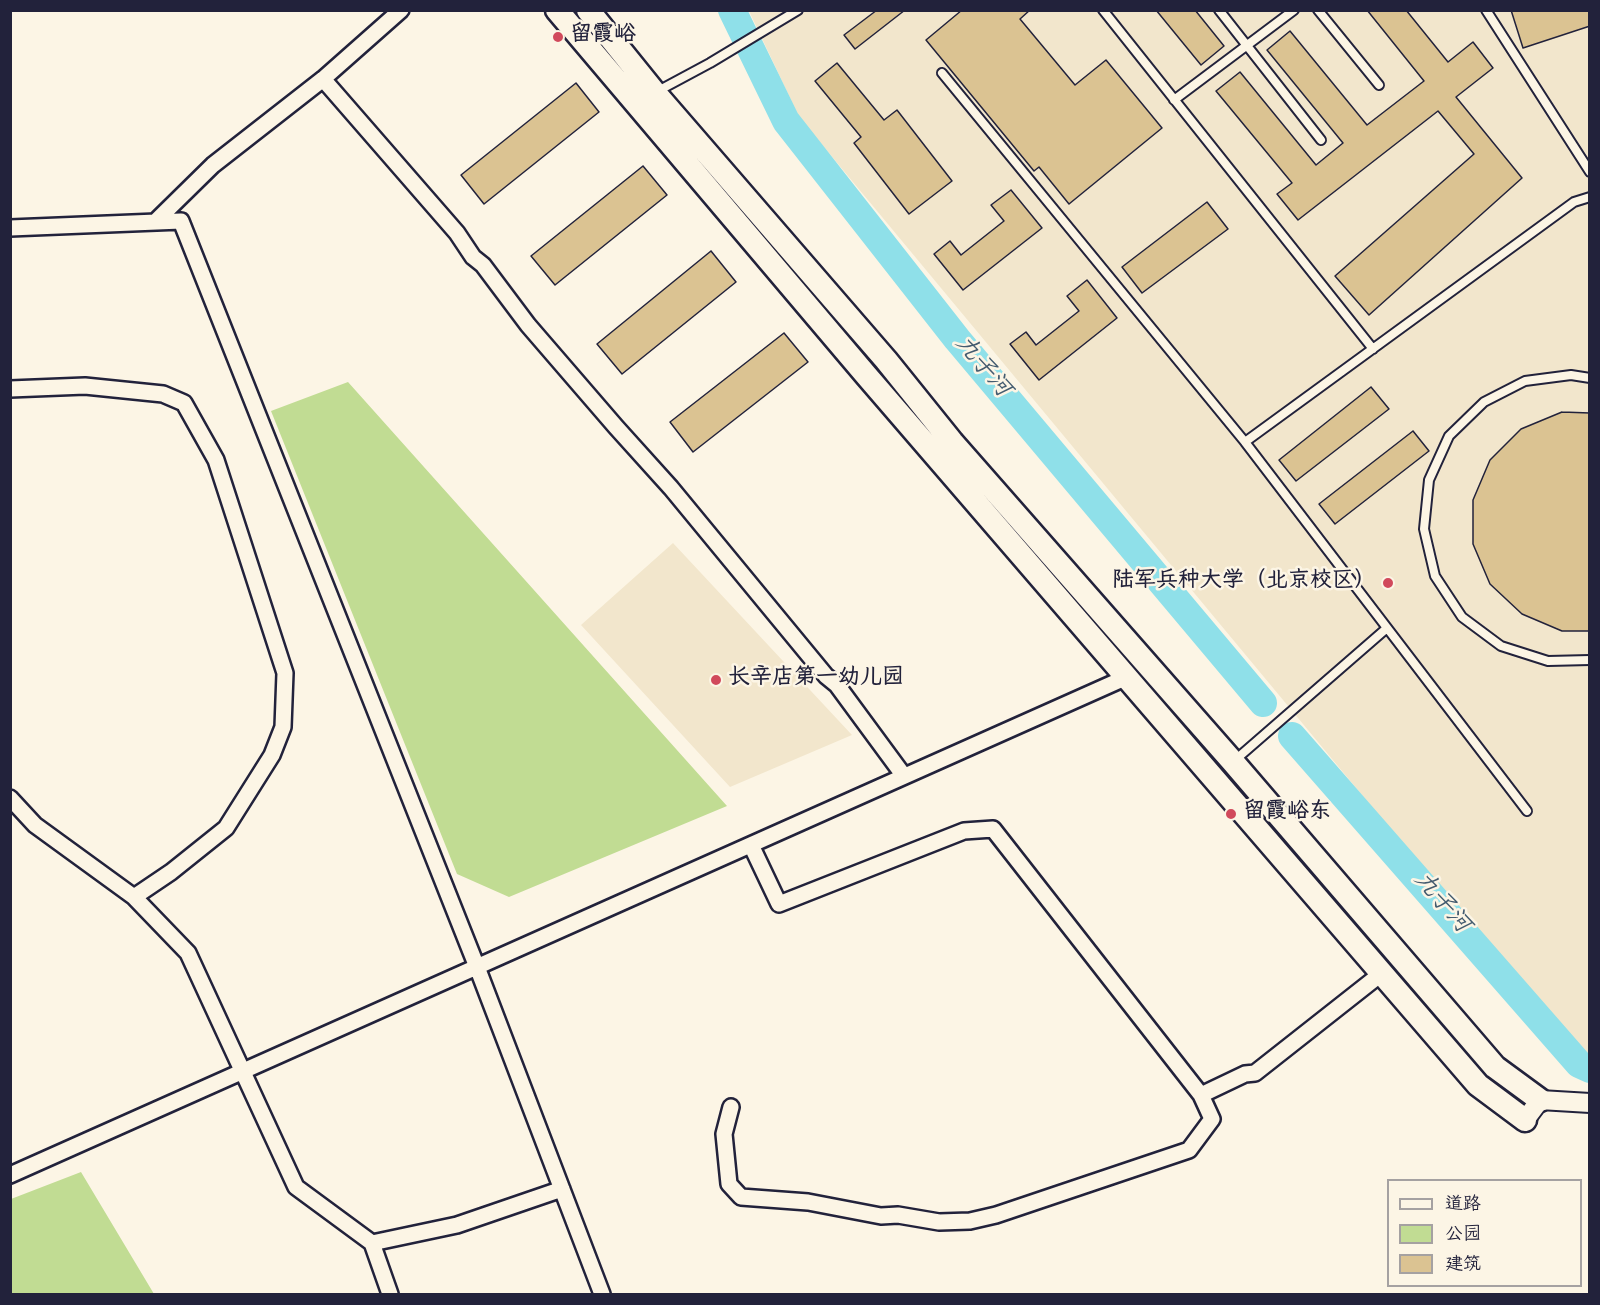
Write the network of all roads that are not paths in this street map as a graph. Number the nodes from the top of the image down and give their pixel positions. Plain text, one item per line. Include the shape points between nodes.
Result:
1 (401, 10) edge
2 (557, 10) edge
3 (588, 10) edge
4 (798, 10) edge
5 (1103, 10) edge
6 (1219, 10) edge
7 (1294, 10) edge
8 (1318, 10) edge
9 (1486, 10) edge
10 (1247, 46) junction
11 (942, 73) dead end
12 (323, 79) junction
13 (1379, 85) dead end
14 (656, 93) junction
15 (1174, 100) junction
16 (1321, 140) dead end
17 (1590, 172) edge
18 (1590, 198) edge
19 (155, 222) junction
20 (10, 228) edge
21 (1373, 349) junction
22 (1590, 378) edge
23 (10, 389) edge
24 (1245, 442) junction
25 (1387, 628) junction
26 (1590, 660) edge
27 (1126, 677) junction
28 (1233, 762) junction
29 (904, 776) junction
30 (10, 798) edge
31 (1527, 811) dead end
32 (751, 844) junction
33 (135, 897) junction
34 (477, 967) junction
35 (1382, 973) junction
36 (242, 1071) junction
37 (1201, 1095) junction
38 (1540, 1100) junction
39 (1590, 1103) edge
40 (731, 1107) dead end
41 (1524, 1120) joint
42 (10, 1175) edge
43 (562, 1189) junction
44 (372, 1243) junction
45 (390, 1294) edge
46 (602, 1294) edge

1 - 12 street
2 - 27 main road
3 - 14 main road
4 - 14 lane
5 - 15 lane
6 - 10 lane
7 - 10 lane
8 - 13 lane
9 - 17 lane
10 - 15 lane
10 - 16 lane
11 - 24 lane
12 - 19 street via 213,165
12 - 29 street via 837,685
14 - 28 main road via 952,442
15 - 21 lane
18 - 21 lane via 1574,202
19 - 20 street
19 - 34 street via 180,221
21 - 24 lane
22 - 26 lane via 1571,375 1525,381 1484,402 1449,436 1429,480 1424,529 1435,576 1462,617 1501,646 1548,661
23 - 33 street via 85,386 163,394 184,403 216,460 285,673 283,727 272,755 226,828
24 - 25 lane
25 - 28 lane
25 - 31 lane
27 - 29 street
27 - 35 main road
28 - 38 main road via 1495,1067
29 - 32 street
30 - 33 street via 35,825
32 - 34 street
32 - 37 street via 779,904 964,831 993,829
33 - 36 street via 188,953
34 - 36 street
34 - 43 street
35 - 37 street via 1255,1073
35 - 41 main road via 1478,1085
36 - 42 street
36 - 44 street via 296,1187
37 - 40 street via 1212,1119 1189,1150 996,1215 939,1222 808,1202 741,1197 729,1184 724,1134
38 - 39 street
38 - 41 street
43 - 44 street via 457,1225
43 - 46 street
44 - 45 street

